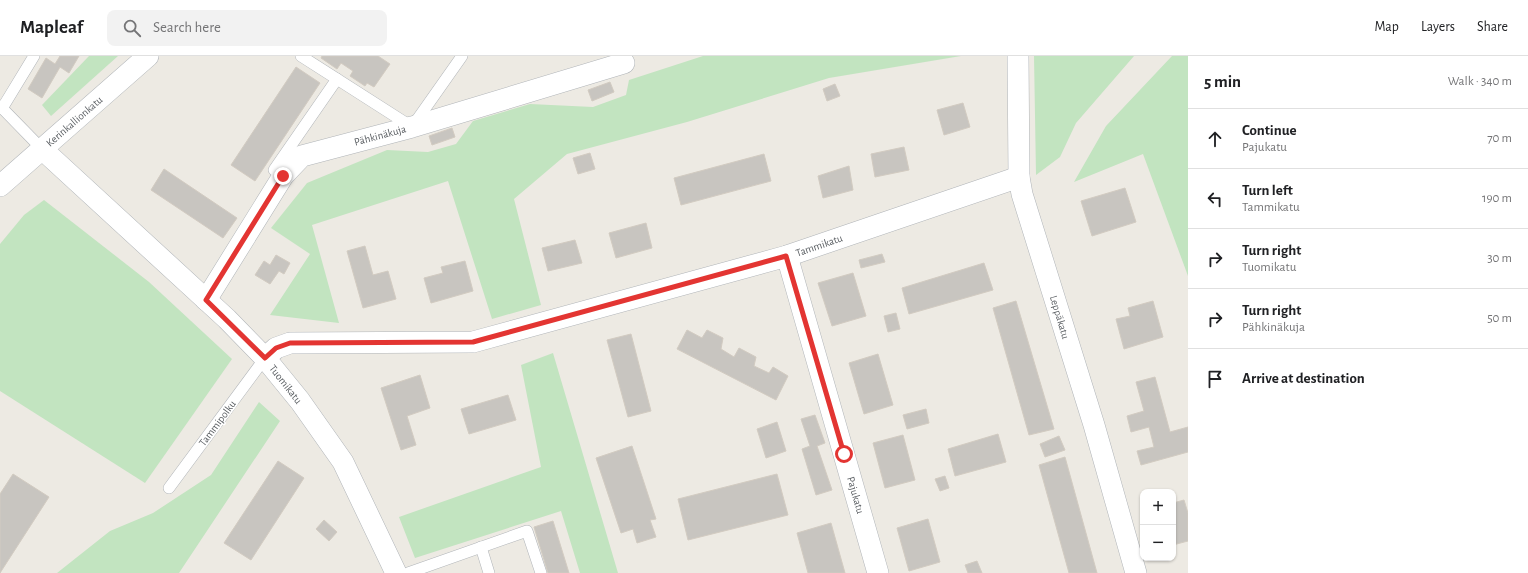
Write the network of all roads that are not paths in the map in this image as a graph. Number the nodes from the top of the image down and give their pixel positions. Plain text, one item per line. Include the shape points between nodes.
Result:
1 (34, 56) edge
2 (148, 56) edge
3 (301, 56) edge
4 (461, 56) edge
5 (1018, 56) edge
6 (625, 60) edge
7 (337, 79) junction
8 (1, 106) edge
9 (412, 127) junction
10 (42, 148) junction
11 (283, 176) junction
12 (1019, 177) junction
13 (0, 186) edge
14 (786, 256) junction
15 (206, 300) junction
16 (265, 358) junction
17 (169, 488) dead end
18 (481, 547) junction
19 (435, 569) edge
20 (396, 573) edge
21 (408, 573) edge
22 (489, 573) edge
23 (540, 573) edge
24 (878, 573) edge
25 (1136, 573) edge

1 - 8 lane
2 - 10 street, Kerinkallionkatu
3 - 7 lane
4 - 9 lane
5 - 12 street, Leppäkatu
6 - 9 street, Pähkinäkuja
7 - 9 lane
7 - 11 lane via 274,170
8 - 10 lane
9 - 11 street, Pähkinäkuja via 302,156
10 - 13 street, Kerinkallionkatu
10 - 15 street, Tuomikatu
11 - 15 street, Pähkinäkuja
12 - 14 street, Tammikatu
12 - 25 street, Leppäkatu
14 - 16 street, Tammikatu via 473,342 290,343 276,348
14 - 24 street, Pajukatu
15 - 16 street, Tuomikatu
16 - 17 lane, Tammipolku
16 - 20 street, Tuomikatu via 300,401 343,462
18 - 19 lane
18 - 22 lane
18 - 23 lane via 527,531
19 - 21 lane

